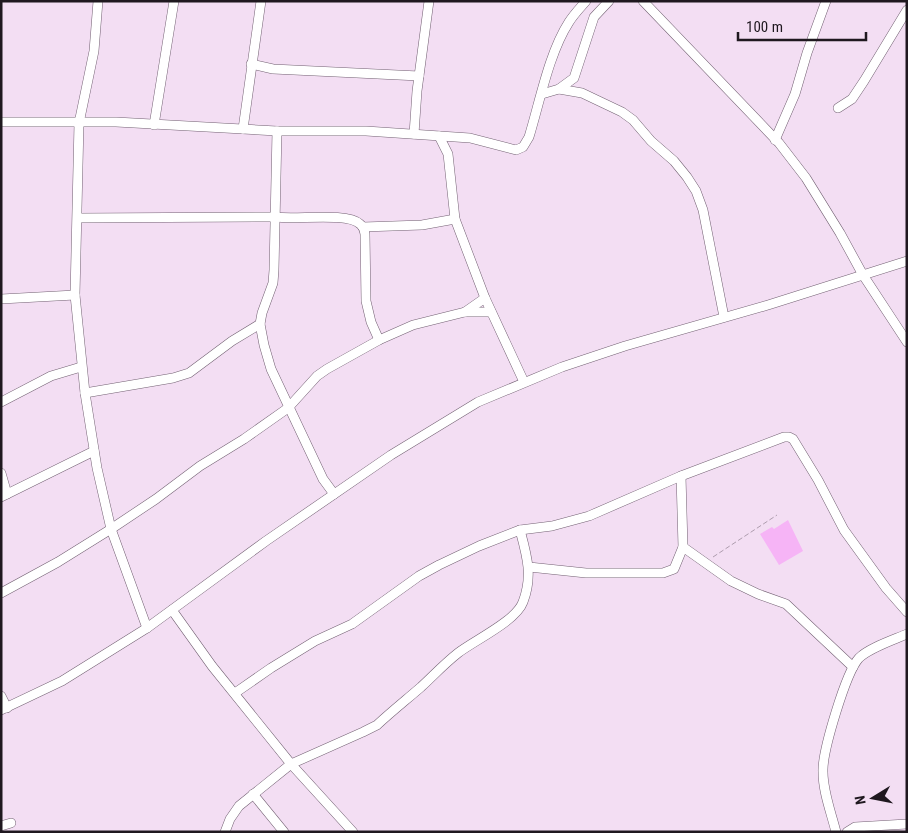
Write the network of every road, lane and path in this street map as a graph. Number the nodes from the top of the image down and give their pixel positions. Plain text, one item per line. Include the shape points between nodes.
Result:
1 (98, 1) edge
2 (174, 1) edge
3 (261, 1) edge
4 (429, 1) edge
5 (586, 1) edge
6 (609, 1) edge
7 (826, 1) edge
8 (647, 3) edge
9 (907, 10) edge
10 (251, 64) junction
11 (419, 76) junction
12 (574, 78) junction
13 (559, 88) junction
14 (582, 92) junction
15 (542, 94) junction
16 (838, 108) dead end
17 (1, 122) edge
18 (79, 123) junction
19 (154, 125) junction
20 (243, 129) junction
21 (277, 131) junction
22 (414, 134) junction
23 (439, 136) junction
24 (455, 137) junction
25 (775, 140) junction
26 (448, 154) junction
27 (276, 217) junction
28 (78, 218) junction
29 (455, 219) junction
30 (364, 227) junction
31 (907, 261) edge
32 (863, 275) junction
33 (75, 295) junction
34 (485, 298) junction
35 (1, 299) edge
36 (465, 312) junction
37 (491, 312) junction
38 (724, 317) junction
39 (260, 324) junction
40 (379, 340) junction
41 (907, 342) edge
42 (81, 367) junction
43 (524, 382) junction
44 (85, 393) junction
45 (1, 402) edge
46 (288, 408) junction
47 (94, 451) junction
48 (1, 473) edge
49 (681, 476) junction
50 (334, 494) junction
51 (4, 495) edge
52 (778, 515) dead end
53 (111, 529) junction
54 (520, 530) junction
55 (683, 547) junction
56 (705, 563) junction
57 (529, 567) junction
58 (1, 593) edge
59 (172, 610) junction
60 (907, 612) edge
61 (147, 628) junction
62 (907, 634) edge
63 (853, 667) junction
64 (235, 693) junction
65 (1, 696) edge
66 (4, 709) edge
67 (291, 764) junction
68 (253, 794) junction
69 (11, 823) dead end
70 (907, 824) edge
71 (1, 826) edge
72 (225, 832) edge
73 (284, 832) edge
74 (353, 832) edge
75 (836, 832) edge
76 (847, 832) edge

1 - 18 street via 94,51
2 - 19 street
3 - 10 street
4 - 11 street
5 - 15 street via 561,36
6 - 12 street via 594,17
7 - 25 street via 795,94
8 - 25 street
9 - 16 street via 852,99
10 - 11 street via 273,69
10 - 20 street
11 - 22 street
12 - 13 street
12 - 14 street
13 - 14 street
13 - 15 street
14 - 38 street via 633,120 674,161 696,191 703,210
15 - 24 street via 524,147 516,150
17 - 18 street
18 - 19 street
18 - 28 street
19 - 20 street
20 - 21 street
21 - 22 street
21 - 27 street
22 - 23 street
23 - 24 street
23 - 26 street
24 - 26 street
25 - 32 street via 822,202
26 - 29 street
27 - 28 street
27 - 30 street via 344,219 359,222
27 - 39 street via 273,282
28 - 33 street
29 - 30 street via 422,225
29 - 34 street
30 - 40 street via 366,301
31 - 32 street
32 - 38 street
32 - 41 street
33 - 35 street
33 - 42 street
34 - 36 street
34 - 37 street
36 - 37 street
36 - 40 street via 413,325
37 - 43 street
38 - 43 street via 625,346
39 - 44 street via 189,373
39 - 46 street via 271,370
40 - 46 street via 322,372
42 - 44 street
42 - 45 street via 51,376
43 - 50 street via 478,402
44 - 47 street
46 - 50 street via 323,479
46 - 53 street
47 - 51 street
47 - 53 street
48 - 51 street
49 - 54 street via 588,516 552,526
49 - 55 street
49 - 60 street via 784,437 793,439 844,530
50 - 59 street
52 - 56 path
53 - 58 street
53 - 61 street
54 - 57 street
54 - 64 street via 439,564 352,624 315,641
55 - 56 street
55 - 57 street via 674,569 663,573 586,573
56 - 63 street via 731,581 786,604
57 - 67 street via 523,602 518,612 506,622 456,654 377,725
59 - 61 street
59 - 64 street
61 - 66 street via 62,681
62 - 63 street via 863,654
63 - 75 street via 833,721 823,769
64 - 67 street
65 - 66 street
67 - 68 street
67 - 74 street
68 - 72 street via 239,806
68 - 73 street
69 - 71 street
70 - 76 street via 855,827

